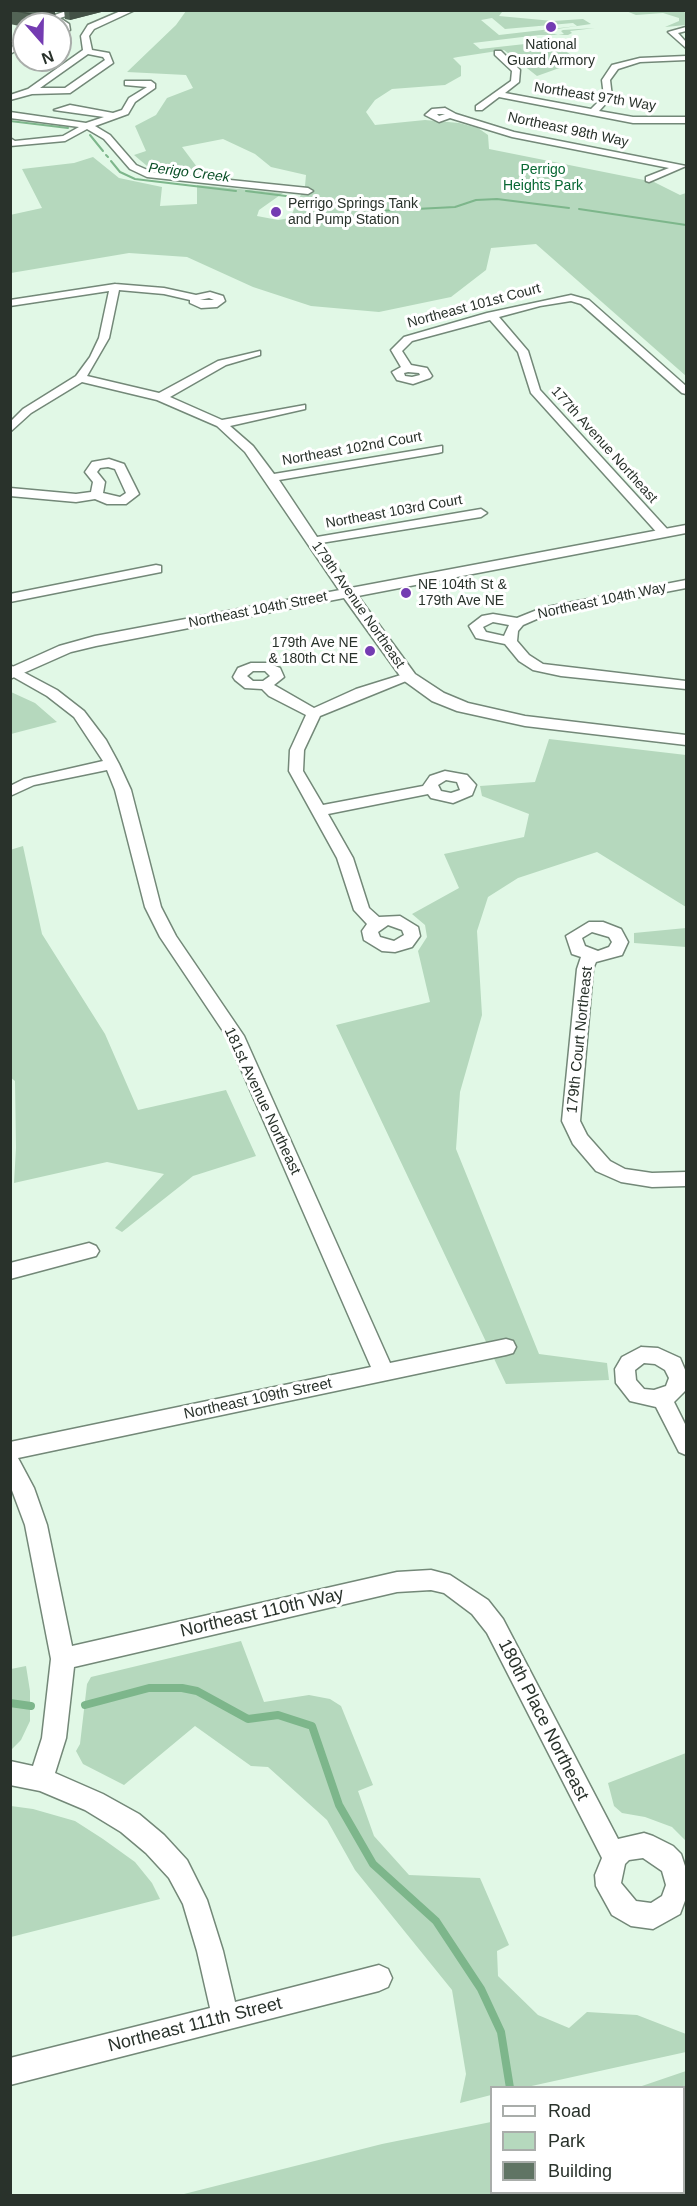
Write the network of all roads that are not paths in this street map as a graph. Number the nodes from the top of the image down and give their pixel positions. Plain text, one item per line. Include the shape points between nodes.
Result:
1 (131, 10) edge
2 (91, 27) junction
3 (109, 28) dead end
4 (687, 29) edge
5 (687, 46) edge
6 (87, 51) junction
7 (498, 53) dead end
8 (687, 58) edge
9 (128, 83) dead end
10 (31, 91) junction
11 (500, 95) junction
12 (10, 98) edge
13 (479, 108) dead end
14 (58, 110) dead end
15 (593, 111) junction
16 (10, 114) edge
17 (451, 116) dead end
18 (114, 117) junction
19 (686, 121) edge
20 (87, 126) junction
21 (11, 143) edge
22 (683, 164) edge
23 (649, 179) dead end
24 (309, 191) dead end
25 (116, 287) junction
26 (196, 298) dead end
27 (10, 303) edge
28 (491, 315) junction
29 (256, 353) dead end
30 (407, 368) dead end
31 (80, 378) junction
32 (687, 391) edge
33 (161, 397) junction
34 (10, 407) edge
35 (301, 407) dead end
36 (27, 411) junction
37 (221, 424) junction
38 (10, 429) edge
39 (438, 449) dead end
40 (271, 478) junction
41 (10, 492) edge
42 (97, 495) dead end
43 (481, 513) dead end
44 (687, 529) edge
45 (664, 533) junction
46 (313, 541) junction
47 (156, 569) dead end
48 (687, 584) edge
49 (348, 593) junction
50 (10, 598) edge
51 (513, 632) junction
52 (12, 671) edge
53 (409, 677) junction
54 (266, 685) dead end
55 (687, 685) edge
56 (314, 713) junction
57 (687, 740) edge
58 (112, 764) junction
59 (430, 789) dead end
60 (10, 792) edge
61 (318, 811) junction
62 (376, 924) dead end
63 (590, 956) dead end
64 (687, 1179) edge
65 (89, 1251) dead end
66 (10, 1271) edge
67 (506, 1347) dead end
68 (384, 1373) junction
69 (662, 1398) dead end
70 (687, 1446) edge
71 (10, 1451) edge
72 (10, 1464) edge
73 (461, 1591) joint
74 (63, 1659) junction
75 (10, 1773) edge
76 (41, 1779) junction
77 (615, 1856) dead end
78 (380, 1978) dead end
79 (225, 2017) junction
80 (10, 2072) edge

1 - 2 street
2 - 3 street
2 - 6 street via 85,36
4 - 5 street via 672,32
6 - 10 street
6 - 10 street via 110,61 67,91
7 - 11 street via 513,65 516,76 515,82
8 - 15 street via 619,65 606,80 608,98
9 - 18 street via 151,84 151,88 132,100 126,112
10 - 12 street
11 - 13 street
11 - 15 street, Northeast 97th Way
14 - 18 street via 70,108
15 - 19 street, Northeast 97th Way via 633,120
16 - 20 street
17 - 22 street, Northeast 98th Way via 512,134
18 - 20 street
20 - 21 street via 65,138
20 - 24 street via 106,137 133,167 150,175
22 - 23 street
25 - 26 street
25 - 27 street
25 - 31 street via 104,338
28 - 30 street, Northeast 101st Court via 408,339 396,350
28 - 32 street, Northeast 101st Court via 555,299 585,302
28 - 45 street, 177th Avenue Northeast via 523,351 535,391
29 - 33 street via 222,363
31 - 33 street, 179th Avenue Northeast
31 - 36 street
33 - 37 street, 179th Avenue Northeast
34 - 36 street
35 - 37 street
36 - 38 street
37 - 40 street, 179th Avenue Northeast via 249,449
39 - 40 street, Northeast 102nd Court
40 - 46 street, 179th Avenue Northeast
41 - 42 street via 76,498
43 - 46 street, Northeast 103rd Court
44 - 45 street, Northeast 104th Street
45 - 49 street, Northeast 104th Street
46 - 49 street, 179th Avenue Northeast
47 - 50 street
48 - 51 street, Northeast 104th Way via 542,612
49 - 52 street, Northeast 104th Street via 95,641
49 - 53 street, 179th Avenue Northeast
51 - 51 street, Northeast 104th Way via 486,637 477,633 476,626 493,618
51 - 55 street via 524,658 538,667
52 - 58 street, 181st Avenue Northeast via 52,693 79,714
53 - 56 street
53 - 57 street, 179th Avenue Northeast via 438,697 525,722
54 - 56 street
56 - 61 street via 297,750 296,771
58 - 60 street via 29,782
58 - 68 street, 181st Avenue Northeast via 123,790 153,907 168,937 235,1036
59 - 61 street
61 - 62 street via 345,858 362,910
63 - 64 street, 179th Court Northeast via 585,969 571,1121 603,1166 652,1180
65 - 66 street
67 - 68 street, Northeast 109th Street
68 - 71 street, Northeast 109th Street
69 - 70 street
72 - 74 street via 36,1525
73 - 74 street, Northeast 110th Way via 431,1580 397,1582
73 - 77 street, 180th Place Northeast via 495,1626
74 - 76 street via 54,1738
75 - 76 street
76 - 79 street via 130,1823 177,1869 194,1900
78 - 79 street, Northeast 111th Street
79 - 80 street, Northeast 111th Street

